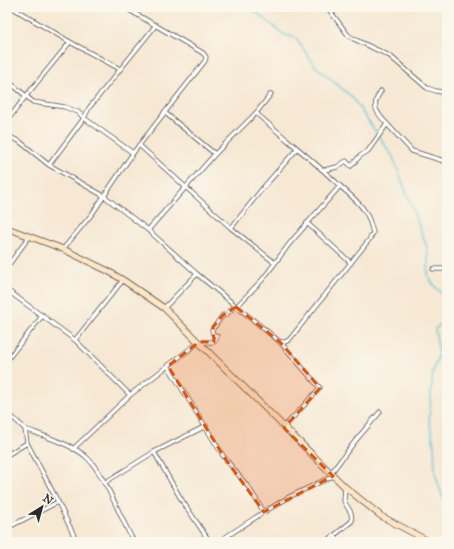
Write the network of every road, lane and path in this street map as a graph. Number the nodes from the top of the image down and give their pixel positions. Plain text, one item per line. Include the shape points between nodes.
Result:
1 (11, 7) edge
2 (124, 7) edge
3 (327, 7) edge
4 (16, 8) edge
5 (156, 24) junction
6 (70, 42) junction
7 (120, 69) junction
8 (7, 80) edge
9 (381, 91) dead end
10 (447, 93) edge
11 (271, 94) dead end
12 (26, 96) junction
13 (164, 112) junction
14 (256, 113) junction
15 (84, 118) junction
16 (7, 122) edge
17 (387, 124) junction
18 (7, 136) edge
19 (139, 145) junction
20 (297, 150) junction
21 (132, 153) junction
22 (215, 154) junction
23 (447, 162) edge
24 (49, 165) junction
25 (324, 170) junction
26 (340, 186) junction
27 (186, 188) junction
28 (104, 196) junction
29 (307, 223) junction
30 (7, 228) edge
31 (231, 228) junction
32 (148, 230) junction
33 (29, 237) junction
34 (62, 249) junction
35 (275, 263) junction
36 (351, 263) junction
37 (7, 267) edge
38 (433, 269) dead end
39 (447, 269) edge
40 (197, 274) junction
41 (124, 280) junction
42 (7, 290) edge
43 (236, 307) junction
44 (164, 308) junction
45 (43, 315) junction
46 (75, 340) junction
47 (199, 342) junction
48 (280, 342) junction
49 (7, 360) edge
50 (168, 366) junction
51 (130, 395) junction
52 (7, 412) edge
53 (380, 412) dead end
54 (206, 426) junction
55 (284, 428) junction
56 (25, 429) junction
57 (27, 443) junction
58 (73, 448) junction
59 (154, 452) junction
60 (7, 454) edge
61 (332, 474) junction
62 (104, 483) junction
63 (345, 487) junction
64 (58, 502) junction
65 (264, 512) junction
66 (7, 528) edge
67 (335, 536) junction
68 (77, 542) edge
69 (134, 542) edge
70 (210, 542) edge
71 (218, 542) edge
72 (326, 542) edge
73 (338, 542) edge
74 (430, 542) edge

1 - 4 street
2 - 5 street
3 - 10 street via 354,40 390,56 427,88
4 - 6 street
5 - 7 street
5 - 13 street via 206,57
6 - 7 street
6 - 12 street
7 - 15 street
8 - 12 street
9 - 17 street via 375,108
11 - 14 street
12 - 15 street via 38,104 72,109
12 - 16 street
13 - 19 street
13 - 22 street
14 - 20 street
14 - 22 street
15 - 21 street
15 - 24 street
17 - 23 street via 412,151
17 - 25 street via 368,151 351,166 346,161
18 - 24 street via 19,141
19 - 21 street
19 - 27 street
20 - 25 street
20 - 31 street
21 - 28 street
22 - 27 street
24 - 28 street
25 - 26 street
26 - 29 street
26 - 36 street via 365,210 373,233
27 - 31 street
27 - 32 street
28 - 32 street
28 - 34 street
29 - 35 street
29 - 36 street
30 - 33 main road
31 - 35 street
32 - 40 street
33 - 34 main road
33 - 37 street
34 - 41 main road
35 - 43 street
36 - 48 street via 289,340
38 - 39 street
40 - 43 street
40 - 44 street
41 - 44 main road
41 - 46 street
42 - 45 street
43 - 47 street via 223,315 212,330 212,334 217,336 214,342
43 - 48 street
44 - 47 main road
45 - 46 street
45 - 49 street
46 - 51 street
47 - 50 street
47 - 55 main road
48 - 55 street via 320,388
50 - 51 street
50 - 54 street
51 - 58 street
52 - 56 street
53 - 61 street
54 - 59 street
54 - 65 street via 229,465 249,488
55 - 61 main road
56 - 57 street
56 - 58 street
57 - 60 street
57 - 64 street
58 - 62 street via 90,460
59 - 62 street
59 - 70 street
61 - 63 main road
61 - 65 street
62 - 69 street
63 - 67 street via 344,501 351,513 352,522
63 - 74 main road via 381,516
64 - 66 street
64 - 68 street
65 - 71 street
67 - 72 street
67 - 73 street

